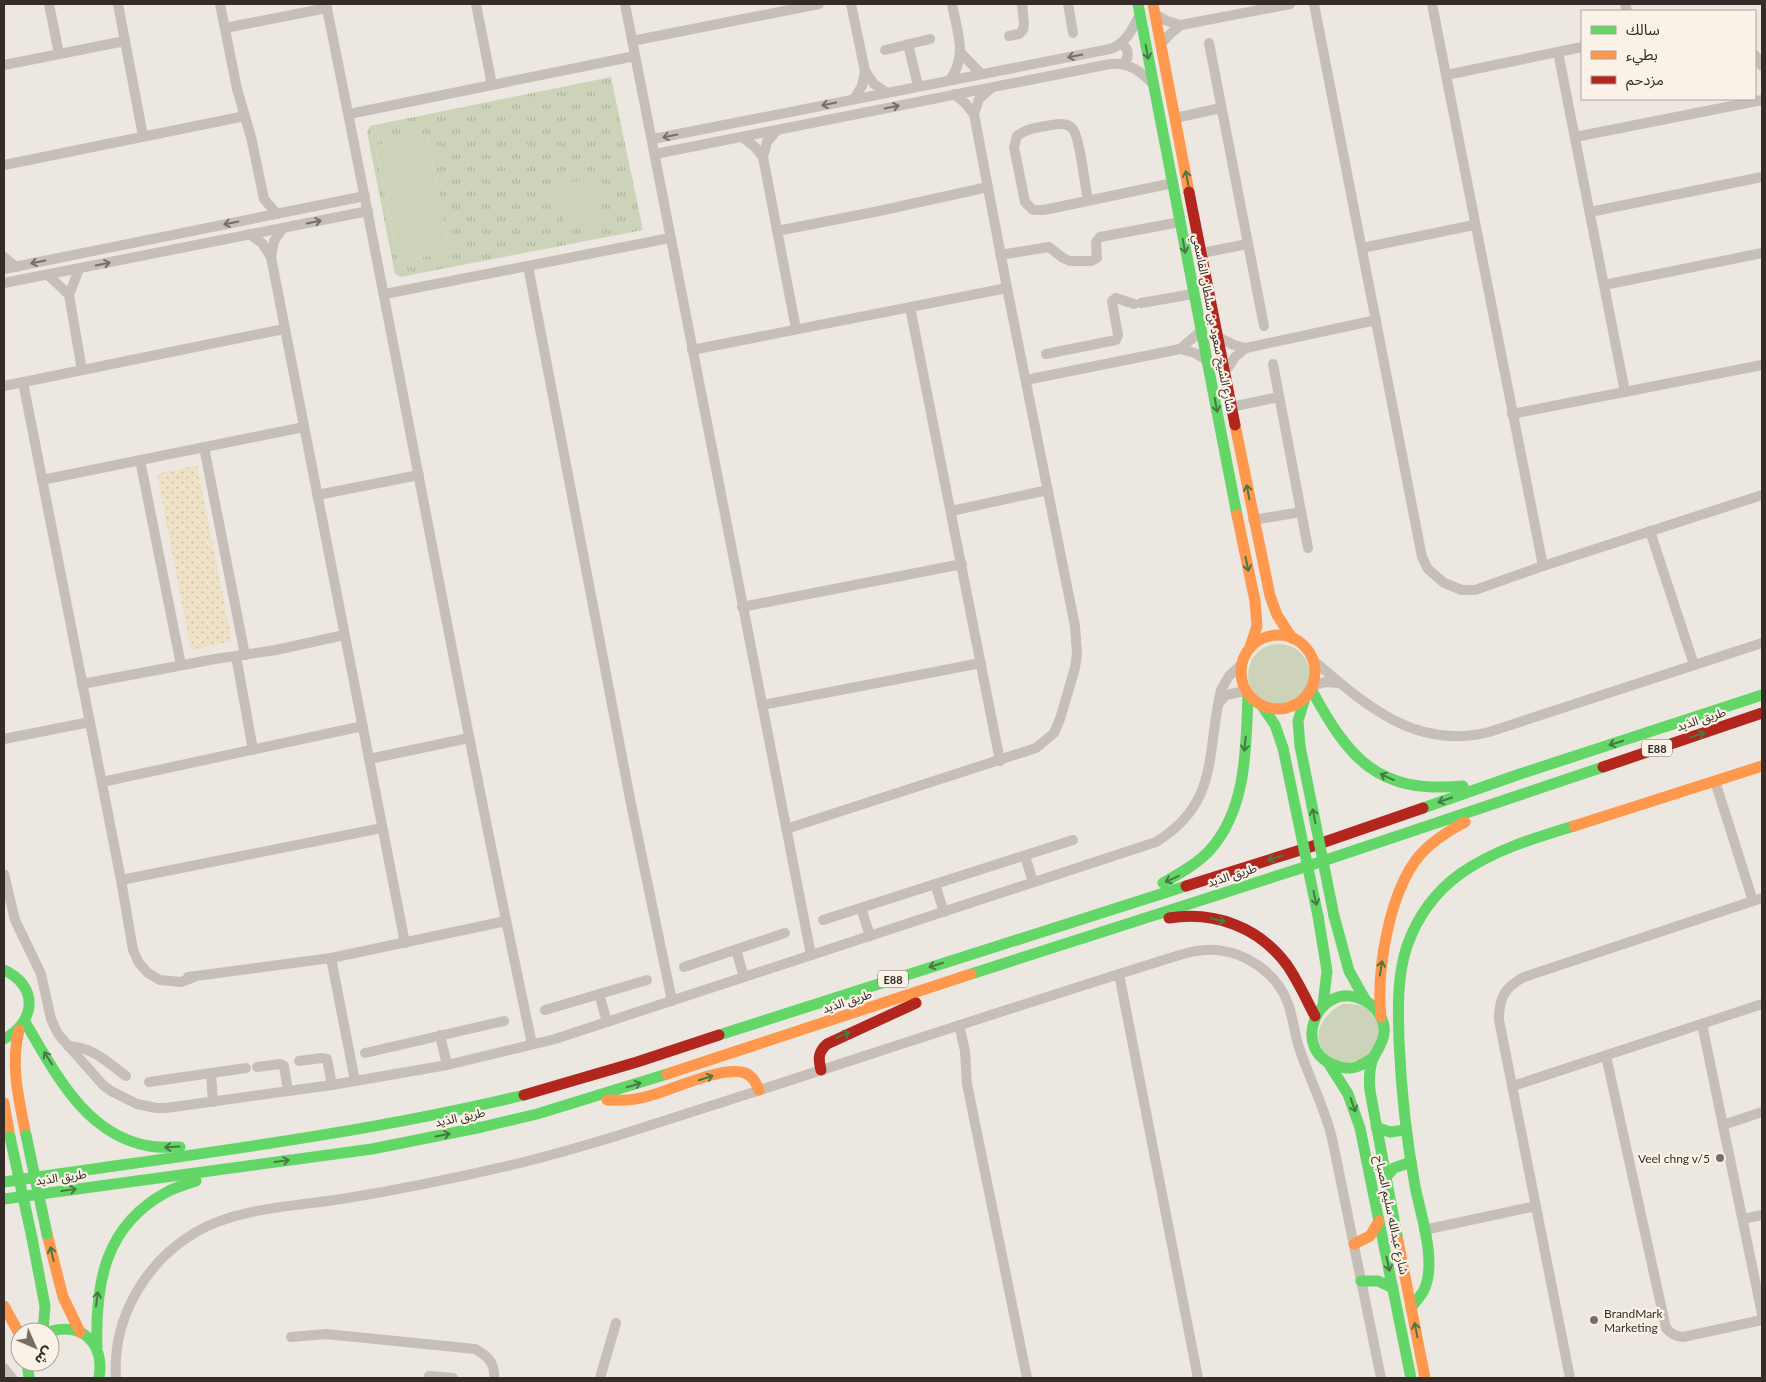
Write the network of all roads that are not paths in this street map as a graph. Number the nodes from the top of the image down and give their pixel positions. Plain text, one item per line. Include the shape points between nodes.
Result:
1 (49, 4) edge
2 (118, 4) edge
3 (220, 4) edge
4 (476, 4) edge
5 (624, 4) edge
6 (819, 4) edge
7 (851, 4) edge
8 (952, 4) edge
9 (1022, 4) edge
10 (1068, 4) edge
11 (1290, 4) edge
12 (1314, 4) edge
13 (1432, 4) edge
14 (326, 6) edge
15 (1139, 9) edge
16 (1154, 9) edge
17 (1181, 25) junction
18 (225, 28) junction
19 (1073, 33) dead end
20 (1009, 36) dead end
21 (930, 39) dead end
22 (125, 41) junction
23 (632, 41) junction
24 (1209, 43) dead end
25 (908, 44) junction
26 (1121, 44) junction
27 (1161, 44) junction
28 (1581, 47) edge
29 (885, 50) dead end
30 (1558, 52) junction
31 (961, 53) junction
32 (59, 54) junction
33 (635, 56) junction
34 (4, 64) edge
35 (1122, 64) junction
36 (865, 71) junction
37 (981, 74) junction
38 (1446, 75) junction
39 (950, 80) junction
40 (1154, 84) junction
41 (492, 85) junction
42 (918, 86) junction
43 (991, 88) junction
44 (887, 93) junction
45 (954, 94) junction
46 (854, 99) junction
47 (1762, 100) edge
48 (1221, 108) junction
49 (348, 114) junction
50 (974, 114) junction
51 (244, 116) junction
52 (1175, 118) junction
53 (777, 130) junction
54 (143, 136) junction
55 (742, 136) junction
56 (1575, 137) junction
57 (653, 139) junction
58 (655, 154) junction
59 (763, 157) junction
60 (4, 165) edge
61 (1762, 177) edge
62 (1173, 183) junction
63 (988, 187) junction
64 (365, 196) junction
65 (264, 199) junction
66 (1088, 201) junction
67 (368, 211) junction
68 (1590, 212) junction
69 (277, 214) junction
70 (257, 218) junction
71 (1180, 222) junction
72 (1474, 225) junction
73 (283, 228) junction
74 (777, 231) junction
75 (249, 234) junction
76 (670, 238) junction
77 (1248, 244) junction
78 (1362, 248) junction
79 (1202, 253) junction
80 (1762, 253) edge
81 (1000, 254) junction
82 (4, 256) edge
83 (271, 257) junction
84 (528, 266) junction
85 (16, 267) junction
86 (4, 269) edge
87 (79, 269) junction
88 (48, 274) junction
89 (4, 283) edge
90 (1604, 285) junction
91 (1007, 288) junction
92 (385, 294) junction
93 (1193, 294) junction
94 (69, 295) junction
95 (910, 306) junction
96 (1376, 320) junction
97 (1264, 326) dead end
98 (284, 329) junction
99 (796, 329) junction
100 (1201, 331) junction
101 (1218, 337) junction
102 (1246, 348) junction
103 (1180, 349) junction
104 (692, 350) junction
105 (1046, 354) dead end
106 (1208, 362) junction
107 (1273, 364) dead end
108 (1762, 365) edge
109 (82, 370) junction
110 (1225, 372) junction
111 (1026, 380) junction
112 (23, 382) junction
113 (4, 386) edge
114 (1625, 392) junction
115 (1280, 397) junction
116 (1232, 407) junction
117 (1512, 414) junction
118 (304, 427) junction
119 (204, 447) junction
120 (140, 460) junction
121 (419, 475) junction
122 (42, 480) junction
123 (1048, 490) junction
124 (1762, 494) edge
125 (317, 495) junction
126 (951, 511) junction
127 (1301, 512) junction
128 (1253, 520) junction
129 (1650, 531) junction
130 (1308, 548) dead end
131 (962, 564) junction
132 (1543, 566) junction
133 (742, 607) junction
134 (344, 635) junction
135 (1292, 638) junction
136 (1762, 643) edge
137 (1250, 647) junction
138 (241, 655) junction
139 (1313, 660) junction
140 (981, 662) junction
141 (181, 665) junction
142 (1241, 665) junction
143 (1694, 665) junction
144 (1339, 683) junction
145 (82, 684) junction
146 (1309, 691) junction
147 (1247, 693) junction
148 (1762, 695) edge
149 (762, 705) junction
150 (1262, 706) junction
151 (1218, 707) junction
152 (1762, 713) edge
153 (90, 722) junction
154 (362, 726) junction
155 (469, 738) junction
156 (4, 739) edge
157 (253, 750) junction
158 (369, 759) junction
159 (1000, 761) junction
160 (1762, 766) edge
161 (1520, 774) junction
162 (1715, 781) junction
163 (102, 782) junction
164 (1552, 783) junction
165 (382, 828) junction
166 (786, 829) junction
167 (1074, 840) dead end
168 (1025, 856) junction
169 (4, 874) edge
170 (121, 880) junction
171 (1033, 882) junction
172 (935, 884) junction
173 (1758, 899) edge
174 (861, 908) junction
175 (944, 912) junction
176 (823, 920) dead end
177 (506, 921) junction
178 (786, 933) dead end
179 (870, 936) junction
180 (405, 943) junction
181 (736, 950) junction
182 (811, 955) junction
183 (963, 956) junction
184 (331, 958) junction
185 (684, 967) dead end
186 (5, 969) edge
187 (1119, 974) junction
188 (968, 975) junction
189 (744, 977) junction
190 (647, 980) dead end
191 (944, 983) junction
192 (599, 994) junction
193 (672, 1001) junction
194 (1366, 1001) junction
195 (1762, 1004) edge
196 (1323, 1005) junction
197 (545, 1010) dead end
198 (1315, 1016) junction
199 (1381, 1017) junction
200 (504, 1021) dead end
201 (607, 1022) junction
202 (1702, 1024) junction
203 (959, 1025) junction
204 (22, 1026) junction
205 (440, 1036) junction
206 (4, 1039) edge
207 (532, 1044) junction
208 (68, 1046) junction
209 (365, 1053) dead end
210 (1606, 1056) junction
211 (1373, 1058) junction
212 (299, 1061) dead end
213 (1329, 1064) junction
214 (447, 1065) junction
215 (257, 1067) dead end
216 (246, 1068) dead end
217 (821, 1070) junction
218 (210, 1073) junction
219 (126, 1076) dead end
220 (354, 1081) junction
221 (149, 1082) dead end
222 (332, 1085) junction
223 (1513, 1086) junction
224 (759, 1090) junction
225 (288, 1091) junction
226 (591, 1098) junction
227 (213, 1102) junction
228 (4, 1103) edge
229 (1762, 1112) edge
230 (1723, 1125) junction
231 (1376, 1126) junction
232 (1405, 1130) junction
233 (255, 1145) junction
234 (1411, 1162) junction
235 (261, 1164) junction
236 (1385, 1178) junction
237 (4, 1182) edge
238 (4, 1199) edge
239 (1536, 1206) junction
240 (1762, 1215) edge
241 (1743, 1219) junction
242 (1379, 1221) junction
243 (1424, 1230) junction
244 (1354, 1244) junction
245 (1361, 1280) junction
246 (1393, 1288) junction
247 (4, 1306) edge
248 (1411, 1308) junction
249 (1762, 1314) edge
250 (1762, 1320) edge
251 (13, 1322) edge
252 (44, 1322) edge
253 (616, 1323) dead end
254 (60, 1328) edge
255 (80, 1332) junction
256 (291, 1337) dead end
257 (97, 1347) junction
258 (4, 1368) edge
259 (12, 1378) edge
260 (99, 1378) edge
261 (116, 1378) edge
262 (429, 1378) edge
263 (453, 1378) edge
264 (494, 1378) edge
265 (600, 1378) edge
266 (1027, 1378) edge
267 (1198, 1378) edge
268 (1381, 1378) edge
269 (1411, 1378) edge
270 (1426, 1378) edge
271 (1570, 1378) edge

1 - 32 street
2 - 22 street
3 - 18 street
4 - 41 street
5 - 23 street
6 - 23 street
7 - 36 street
8 - 31 street
9 - 20 street via 1023,30
10 - 19 street
11 - 17 street
12 - 78 street
13 - 38 street
14 - 18 street
14 - 49 street
15 - 26 street via 1130,32
15 -> 40 main road, شارع الشيخ سعود بن سلطان القاسمي
16 - 17 street via 1167,21
16 - 27 main road, شارع الشيخ سعود بن سلطان القاسمي
17 - 27 street
18 - 51 street
21 - 25 street
22 - 32 street
22 - 54 street
23 - 33 street
24 - 48 street
25 - 29 street
25 - 42 street
26 - 35 street via 1128,54
26 -> 37 street via 1110,49
27 - 52 main road, شارع الشيخ سعود بن سلطان القاسمي
28 - 30 street
30 - 38 street
30 - 56 street
31 - 37 street
31 - 39 street via 958,67
32 - 34 street
33 - 41 street
33 - 57 street
35 - 40 street via 1136,69
35 - 43 street
36 - 44 street via 874,84
36 - 46 street via 862,86
37 - 39 street
38 - 72 street
39 - 42 street
40 - 62 main road, شارع الشيخ سعود بن سلطان القاسمي
41 - 49 street
42 - 44 street
43 - 45 street
43 - 50 street via 979,99
44 - 46 street
45 - 50 street
53 -> 45 street
46 -> 57 street
47 - 56 street
48 - 52 street
48 - 77 street
49 - 64 street
50 - 63 street
51 - 54 street
51 - 65 street
79 -> 52 main road, شارع الشيخ سعود بن سلطان القاسمي
53 - 55 street
53 - 59 street via 767,142
54 - 60 street
55 - 58 street
55 - 59 street
56 - 68 street
57 - 58 street
58 - 76 street
59 - 74 street
61 - 68 street
62 - 66 street
62 - 71 main road, شارع الشيخ سعود بن سلطان القاسمي
63 - 74 street
63 - 81 street
64 - 67 street
64 - 69 street
65 - 69 street
65 - 70 street
66 - 66 street via 1077,138 1072,128 1056,124 1026,130 1017,136 1014,147 1028,207 1038,211
73 -> 67 street
67 - 92 street
68 - 90 street
69 - 70 street
70 -> 85 street
71 - 81 street via 1100,237 1096,242 1097,258 1094,261 1066,260 1050,247
71 -> 93 main road, شارع الشيخ سعود بن سلطان القاسمي
72 - 78 street
72 - 117 street
73 - 75 street
73 - 83 street via 274,241
74 - 99 street
75 - 83 street via 262,243
87 -> 75 street
76 - 84 street
76 - 104 street
77 - 79 street
77 - 97 street
78 - 96 street
79 - 101 main road, شارع الشيخ سعود بن سلطان القاسمي
80 - 90 street
81 - 91 street
82 - 85 street
83 - 98 street
84 - 92 street
84 - 193 street
85 - 86 street
87 - 88 street
87 - 94 street
88 - 89 street
88 - 94 street
90 - 114 street
91 - 95 street
91 - 111 street
92 - 121 street
93 - 100 main road, شارع الشيخ سعود بن سلطان القاسمي
93 - 105 street via 1137,303 1116,298 1112,301 1116,340
94 - 109 street
95 - 99 street
95 - 126 street
96 - 102 street
96 - 132 street via 1424,563 1433,575 1456,588 1470,590
98 - 109 street
98 - 118 street
99 - 104 street
100 - 103 street
100 - 106 main road, شارع الشيخ سعود بن سلطان القاسمي
101 - 102 street
101 - 110 main road, شارع الشيخ سعود بن سلطان القاسمي
102 - 110 street via 1234,357
103 - 106 street via 1195,353
103 - 111 street
104 - 133 street
106 - 110 main road via 1217,376
106 -> 137 main road, شارع الشيخ سعود بن سلطان القاسمي via 1257,610 1257,626
107 - 115 street
108 - 114 street
109 - 112 street
110 - 116 main road, شارع الشيخ سعود بن سلطان القاسمي
111 - 123 street
112 - 113 street
112 - 122 street
114 - 117 street
115 - 116 street
115 - 127 street
128 -> 116 main road, شارع الشيخ سعود بن سلطان القاسمي
117 - 132 street
118 - 119 street
118 - 125 street
119 - 120 street
119 - 138 street
120 - 122 street
120 - 141 street
121 - 125 street
121 - 155 street
122 - 145 street
123 - 126 street
123 - 159 street via 1075,626 1075,668 1054,733 1036,748
124 - 129 street
125 - 134 street
126 - 131 street
127 - 128 street
127 - 130 street
128 - 135 main road, شارع الشيخ سعود بن سلطان القاسمي via 1270,596
129 - 132 street
129 - 143 street
131 - 133 street
131 - 140 street
133 - 149 street
134 - 138 street
134 - 154 street
135 - 137 main road via 1270,636
135 - 139 main road via 1307,649
136 - 143 street
137 - 142 main road
138 - 141 street
138 - 157 street
139 - 144 street
139 - 146 main road via 1315,668
140 - 149 street
140 - 159 street
141 - 145 street
142 - 147 main road via 1241,678
142 - 151 street via 1224,683
143 - 144 street via 1468,736 1431,735 1408,728
144 - 146 street via 1325,682
145 - 153 street
146 - 150 main road via 1298,704 1280,709
161 -> 146 main road via 1446,788 1407,785 1388,778 1371,769 1342,741
194 -> 146 main road, bridge via 1347,969 1300,746 1298,716
147 - 150 main road
147 - 151 street via 1226,695
147 -> 183 main road via 1243,763 1232,816 1224,834 1198,864 1163,883 1035,925
148 -> 161 main road, طريق الذيد / E88
149 - 166 street
150 -> 196 main road, bridge via 1275,726 1283,748 1318,916 1328,970
151 - 171 street via 1204,788 1179,825 1156,842
164 -> 152 main road, طريق الذيد / E88
153 - 156 street
153 - 163 street
154 - 157 street
154 - 158 street
155 - 158 street
155 - 177 street
157 - 163 street
158 - 165 street
159 - 166 street
160 - 162 main road
161 -> 183 main road, طريق الذيد / E88 via 1310,847
162 - 173 street
162 - 232 main road via 1504,849 1468,867 1436,895 1411,934 1401,973 1400,1083
163 - 170 street
164 - 188 main road, طريق الذيد / E88 via 1317,863
199 -> 164 main road via 1379,981 1392,909 1398,889 1416,860 1452,828 1522,800
165 - 170 street
165 - 180 street
166 - 182 street
167 - 168 street
168 - 171 street
168 - 172 street
169 - 208 street via 18,927 44,981 54,1027
170 - 184 street via 131,939 139,963 154,977 181,982 194,977
171 - 175 street
172 - 174 street
172 - 175 street
173 - 223 street via 1524,977 1512,984 1499,1007 1499,1020
174 - 176 street
174 - 179 street
175 - 179 street
177 - 180 street
177 - 207 street
178 - 181 street
179 - 182 street
180 - 184 street
181 - 185 street
181 - 189 street
182 - 189 street
183 -> 233 main road, طريق الذيد / E88 via 637,1062 530,1093 403,1122
184 - 220 street
186 - 204 main road via 17,977 29,998 29,1010
187 - 203 street
187 - 244 street via 1183,954 1217,950 1250,961 1272,977 1287,1001 1299,1050 1328,1120
187 - 267 street
188 - 191 main road, طريق الذيد / E88
188 -> 198 main road via 1035,961 1156,922 1197,916 1238,925 1273,948 1287,964
189 - 193 street
190 - 192 street
217 -> 191 main road via 818,1056 827,1044 925,998
226 -> 191 main road, طريق الذيد / E88
192 - 197 street
192 - 201 street
193 - 201 street
194 - 196 main road via 1344,996
194 - 199 main road
195 - 202 street
196 - 198 main road
198 - 213 main road via 1313,1043 1320,1057
199 - 211 main road via 1383,1039
200 - 205 street
201 - 207 street
202 - 210 street
202 - 230 street
203 - 217 street
203 - 266 street via 967,1084
204 - 206 main road
233 -> 204 main road via 224,1142 168,1148 129,1142 111,1133 80,1108
255 -> 204 main road, bridge via 61,1292 26,1135 13,1063 14,1046
205 - 209 street
205 - 214 street
207 - 214 street
208 - 219 street via 90,1050
208 - 227 street via 104,1085 128,1100 161,1108
210 - 223 street
210 - 250 street via 1666,1328 1670,1333 1683,1337
211 - 213 main road via 1347,1069
211 - 231 main road, شارع عبدالله سليم الصباح via 1369,1083
212 - 222 street via 327,1059
213 -> 242 main road, شارع عبدالله سليم الصباح via 1346,1087 1354,1107
214 - 220 street
215 - 225 street via 284,1066
216 - 218 street
217 - 224 street
218 - 221 street
218 - 227 street
220 - 222 street
222 - 225 street
223 - 239 street
226 -> 224 main road via 622,1101 647,1097 720,1073 740,1071 750,1075
224 - 261 street via 519,1163 424,1184 244,1213 210,1224 176,1246 145,1279 124,1320 118,1342
225 - 227 street
235 -> 226 main road, طريق الذيد / E88 via 427,1139
228 - 252 main road, bridge via 45,1306
229 - 230 street
230 - 241 street
231 - 232 main road via 1394,1133
231 - 236 main road, شارع عبدالله سليم الصباح
232 - 234 main road
233 - 237 main road, طريق الذيد / E88
234 - 236 main road via 1394,1168
234 - 243 main road
238 -> 235 main road, طريق الذيد / E88
257 -> 235 main road via 96,1298 102,1274 110,1251 137,1212 178,1186
236 - 248 main road, شارع عبدالله سليم الصباح
239 - 243 street
239 - 271 street
240 - 241 street
241 - 249 street
242 - 244 main road via 1367,1239
242 -> 246 main road, شارع عبدالله سليم الصباح
243 - 248 main road via 1429,1277
244 - 245 street
245 - 246 main road via 1381,1281
245 - 268 street
246 - 269 main road, شارع عبدالله سليم الصباح
247 - 251 main road
270 -> 248 main road, شارع عبدالله سليم الصباح
253 - 265 street
254 - 255 main road
255 - 257 main road
256 - 264 street via 326,1334 475,1349 491,1360
257 - 260 main road via 101,1366
258 - 259 street
262 - 263 street

